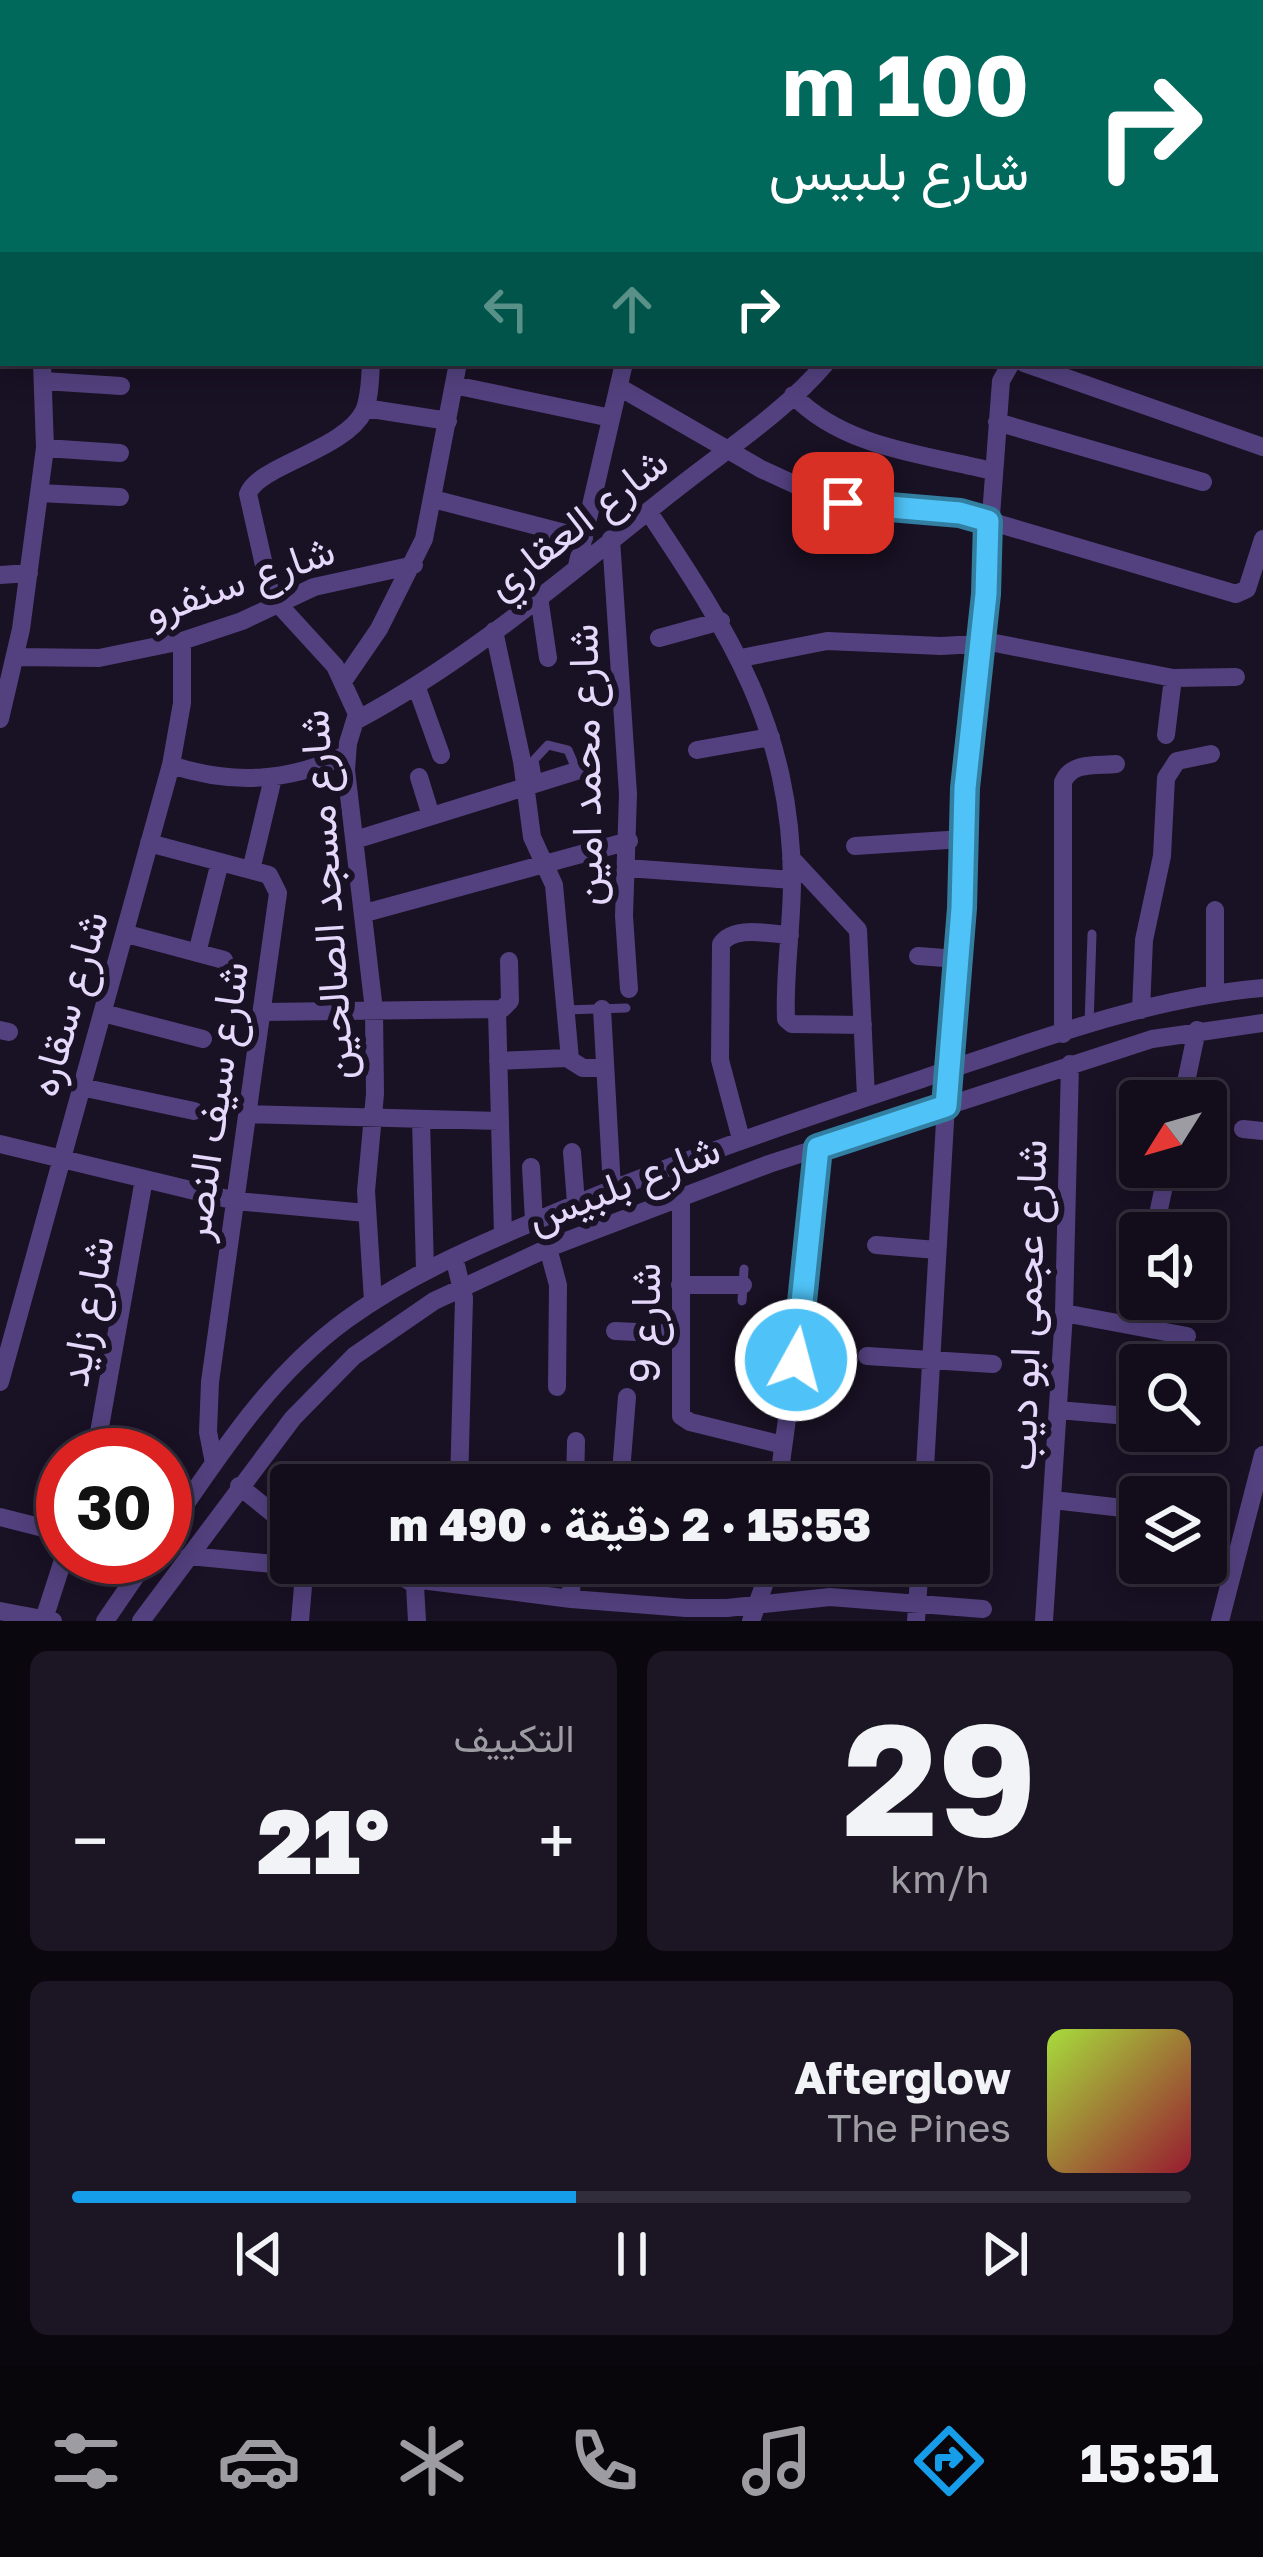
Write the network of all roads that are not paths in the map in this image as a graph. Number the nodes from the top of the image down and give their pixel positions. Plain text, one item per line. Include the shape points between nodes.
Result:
1 (371, 366) edge
2 (457, 366) edge
3 (623, 366) edge
4 (823, 366) edge
5 (1009, 366) edge
6 (1033, 366) edge
7 (43, 372) edge
8 (454, 385) junction
9 (121, 386) dead end
10 (619, 386) junction
11 (793, 395) junction
12 (365, 408) junction
13 (611, 418) junction
14 (448, 421) junction
15 (997, 422) junction
16 (1263, 447) edge
17 (45, 448) junction
18 (727, 449) junction
19 (120, 453) dead end
20 (992, 471) junction
21 (1203, 482) dead end
22 (39, 493) junction
23 (120, 497) dead end
24 (433, 500) junction
25 (648, 511) junction
26 (988, 521) junction
27 (584, 538) junction
28 (611, 539) junction
29 (1263, 539) edge
30 (414, 566) junction
31 (577, 566) junction
32 (28, 573) junction
33 (0, 575) edge
34 (538, 596) junction
35 (278, 604) junction
36 (721, 620) junction
37 (494, 631) junction
38 (659, 638) dead end
39 (182, 641) junction
40 (980, 643) junction
41 (16, 657) junction
42 (548, 658) dead end
43 (741, 658) junction
44 (1236, 677) dead end
45 (1173, 678) junction
46 (344, 680) junction
47 (417, 688) junction
48 (0, 719) edge
49 (357, 720) junction
50 (1166, 735) dead end
51 (771, 737) junction
52 (697, 750) dead end
53 (1211, 754) dead end
54 (346, 755) junction
55 (441, 755) dead end
56 (1116, 764) dead end
57 (171, 765) junction
58 (580, 770) joint
59 (419, 777) dead end
60 (273, 778) junction
61 (532, 785) junction
62 (431, 817) junction
63 (962, 839) junction
64 (355, 840) junction
65 (629, 841) junction
66 (149, 843) junction
67 (855, 846) dead end
68 (790, 858) junction
69 (220, 862) junction
70 (544, 862) junction
71 (626, 868) junction
72 (251, 870) junction
73 (792, 880) junction
74 (1216, 910) dead end
75 (364, 913) junction
76 (127, 934) junction
77 (1092, 934) dead end
78 (790, 935) junction
79 (197, 953) junction
80 (918, 956) dead end
81 (958, 959) junction
82 (224, 960) dead end
83 (509, 961) dead end
84 (1263, 988) edge
85 (1215, 994) junction
86 (628, 998) joint
87 (602, 1009) junction
88 (374, 1010) junction
89 (496, 1010) junction
90 (566, 1010) junction
91 (1141, 1010) junction
92 (103, 1012) junction
93 (262, 1012) junction
94 (1263, 1023) edge
95 (863, 1025) junction
96 (1089, 1025) junction
97 (1197, 1030) junction
98 (1063, 1034) junction
99 (203, 1040) dead end
100 (570, 1059) junction
101 (498, 1061) junction
102 (1070, 1064) junction
103 (604, 1068) junction
104 (948, 1070) junction
105 (1186, 1080) edge
106 (80, 1087) junction
107 (866, 1097) junction
108 (946, 1106) junction
109 (194, 1111) dead end
110 (248, 1114) junction
111 (373, 1118) junction
112 (421, 1120) junction
113 (500, 1121) junction
114 (741, 1139) junction
115 (0, 1144) edge
116 (818, 1148) junction
117 (572, 1152) dead end
118 (59, 1158) junction
119 (531, 1167) dead end
120 (145, 1179) junction
121 (612, 1188) junction
122 (681, 1196) junction
123 (236, 1201) junction
124 (576, 1203) junction
125 (366, 1213) junction
126 (534, 1221) junction
127 (503, 1235) junction
128 (876, 1245) dead end
129 (548, 1248) junction
130 (938, 1250) junction
131 (454, 1257) junction
132 (424, 1270) junction
133 (680, 1285) junction
134 (743, 1285) dead end
135 (463, 1287) junction
136 (373, 1301) junction
137 (1064, 1313) junction
138 (1135, 1320) edge
139 (1134, 1326) junction
140 (614, 1331) dead end
141 (680, 1334) junction
142 (1187, 1336) dead end
143 (868, 1356) dead end
144 (932, 1360) junction
145 (993, 1364) dead end
146 (0, 1382) edge
147 (557, 1388) dead end
148 (627, 1397) dead end
149 (1058, 1410) junction
150 (1119, 1415) edge
151 (100, 1428) edge
152 (576, 1441) dead end
153 (783, 1445) junction
154 (1263, 1455) edge
155 (214, 1463) junction
156 (459, 1464) edge
157 (575, 1464) edge
158 (622, 1464) edge
159 (781, 1464) edge
160 (925, 1464) edge
161 (239, 1486) junction
162 (192, 1495) edge
163 (1053, 1500) junction
164 (1119, 1508) edge
165 (270, 1511) edge
166 (0, 1516) edge
167 (36, 1526) edge
168 (192, 1552) edge
169 (192, 1556) edge
170 (270, 1562) edge
171 (57, 1584) edge
172 (130, 1584) edge
173 (168, 1584) edge
174 (304, 1584) edge
175 (411, 1584) edge
176 (450, 1584) edge
177 (571, 1584) edge
178 (764, 1584) edge
179 (457, 1585) joint
180 (571, 1599) junction
181 (983, 1609) dead end
182 (0, 1611) edge
183 (626, 1612) edge
184 (917, 1612) edge
185 (754, 1613) edge
186 (48, 1620) edge
187 (105, 1621) edge
188 (141, 1621) edge
189 (301, 1621) edge
190 (417, 1621) edge
191 (1044, 1621) edge
192 (1220, 1621) edge

1 - 12 street
2 - 8 street
3 - 10 street
4 - 11 street, شارع العقاري
5 - 15 street
6 - 16 street
7 - 9 street
7 - 17 street
8 - 13 street
8 - 14 street
10 - 13 street
10 - 18 street
11 - 18 street, شارع العقاري
11 - 20 street via 851,436
12 - 14 street
12 - 35 street, شارع مسجد الصالحين via 341,434 250,486 264,574
13 - 27 street
14 - 24 street
15 - 20 street
15 - 21 street
17 - 19 street
17 - 22 street
18 - 25 street, شارع العقاري
18 - 26 street via 843,503
20 - 26 street
22 - 23 street
22 - 32 street
24 - 27 street
24 - 30 street
25 - 28 street, شارع العقاري
25 - 36 street
26 - 29 street via 1236,594 1247,589
26 - 40 street
27 - 31 street
28 - 31 street, شارع العقاري
28 - 65 street, شارع محمد امين
30 - 35 street, شارع سنفرو via 335,580
30 - 46 street
31 - 34 street, شارع العقاري
32 - 33 street
32 - 41 street
34 - 37 street, شارع العقاري
34 - 42 street
35 - 39 street, شارع سنفرو
35 - 46 street, شارع مسجد الصالحين
36 - 38 street
36 - 43 street
37 - 47 street, شارع العقاري
37 - 61 street
39 - 41 street, شارع سنفرو via 100,658
39 - 57 street, شارع سقاره
40 - 43 street via 827,641
40 - 45 street
40 - 63 street
41 - 48 street
43 - 51 street
44 - 45 street
45 - 50 street
46 - 49 street, شارع مسجد الصالحين
47 - 49 street, شارع العقاري
47 - 55 street
49 - 54 street, شارع مسجد الصالحين
51 - 52 street
51 - 68 street
53 - 91 street via 1177,761 1166,778
54 - 60 street
54 - 64 street, شارع مسجد الصالحين
56 - 98 street via 1078,767 1064,782
57 - 60 street via 221,778
57 - 66 street, شارع سقاره
58 - 61 street
58 - 61 lane via 568,750 548,746 534,760
59 - 62 street
60 - 72 street
61 - 62 street
61 - 70 street via 534,843
62 - 64 street
63 - 67 street
63 - 81 street
64 - 75 street, شارع مسجد الصالحين
65 - 70 street
65 - 71 street, شارع محمد امين
66 - 69 street
66 - 76 street, شارع سقاره
68 - 73 street
68 - 95 street via 856,926
69 - 72 street
69 - 79 street
70 - 75 street
70 - 90 street via 554,884
71 - 73 street
71 - 86 street, شارع محمد امين
72 - 93 street, شارع سيف النصر via 269,875 278,893
73 - 78 street
74 - 85 street
75 - 88 street, شارع مسجد الصالحين
76 - 79 street
76 - 92 street, شارع سقاره
77 - 96 lane
78 - 95 street via 788,1022
78 - 114 street via 735,933 721,944 720,1060
79 - 82 street
80 - 81 street
81 - 104 street
83 - 89 street via 510,1001
84 - 85 street, شارع بلبيس
85 - 91 street, شارع بلبيس
86 - 87 lane
87 - 90 lane
87 - 103 street
88 - 89 street
88 - 93 street
88 - 111 street, شارع مسجد الصالحين
89 - 101 street
90 - 100 street
91 - 96 street, شارع بلبيس
92 - 99 street
92 - 106 street, شارع سقاره
93 - 110 street, شارع سيف النصر
94 - 97 street, شارع بلبيس
95 - 107 street
96 - 98 street, شارع بلبيس
97 - 102 street, شارع بلبيس
97 - 105 street
98 - 104 street, شارع بلبيس
100 - 101 street
100 - 103 street
101 - 113 street
102 - 108 street, شارع بلبيس
102 - 137 street, شارع عجمى ابو ديب
103 - 121 street
104 - 107 street, شارع بلبيس
104 - 108 street
106 - 109 street
106 - 118 street, شارع سقاره
107 - 114 street, شارع بلبيس
108 - 116 street, شارع بلبيس
108 - 130 street
110 - 111 street
110 - 123 street, شارع سيف النصر
111 - 112 street
111 - 125 street, شارع مسجد الصالحين
112 - 113 street
112 - 132 street
113 - 127 street
114 - 121 street, شارع بلبيس
115 - 118 street
116 - 122 street, شارع بلبيس
116 - 153 street
117 - 124 street
118 - 120 street
118 - 146 street, شارع سقاره
119 - 126 street
120 - 123 street
120 - 151 street, شارع زايد
121 - 124 street, شارع بلبيس
122 - 129 street, شارع بلبيس
122 - 133 street, شارع 9
123 - 125 street
123 - 155 street, شارع سيف النصر via 208,1408
124 - 126 street, شارع بلبيس
125 - 136 street, شارع مسجد الصالحين
126 - 127 street, شارع بلبيس
127 - 131 street, شارع بلبيس
128 - 130 street
129 - 135 street, شارع بلبيس
129 - 147 street via 558,1285
130 - 144 street
131 - 132 street, شارع بلبيس
131 - 135 street
132 - 136 street, شارع بلبيس
133 - 134 street
133 - 141 street, شارع 9
135 - 156 street
135 - 161 street, شارع بلبيس via 355,1356
136 - 155 street, شارع بلبيس via 293,1365
137 - 139 street
137 - 149 street, شارع عجمى ابو ديب
138 - 139 street
139 - 142 street
140 - 141 street
141 - 153 street, شارع 9 via 681,1416
143 - 144 street
144 - 145 street
144 - 160 street
148 - 158 street
149 - 150 street
149 - 163 street, شارع عجمى ابو ديب
152 - 157 street
153 - 159 street
154 - 192 street
155 - 162 street, شارع بلبيس
161 - 165 street
161 - 168 street, شارع بلبيس
163 - 164 street
163 - 191 street, شارع عجمى ابو ديب
166 - 167 street
169 - 170 street
171 - 186 street
172 - 187 street
173 - 188 street, شارع بلبيس
174 - 189 street
175 - 190 street
176 - 179 street
177 - 180 street
178 - 185 street
179 - 180 street
180 - 183 street
181 - 184 street
182 - 186 street
183 - 185 street
184 - 185 street via 830,1597

